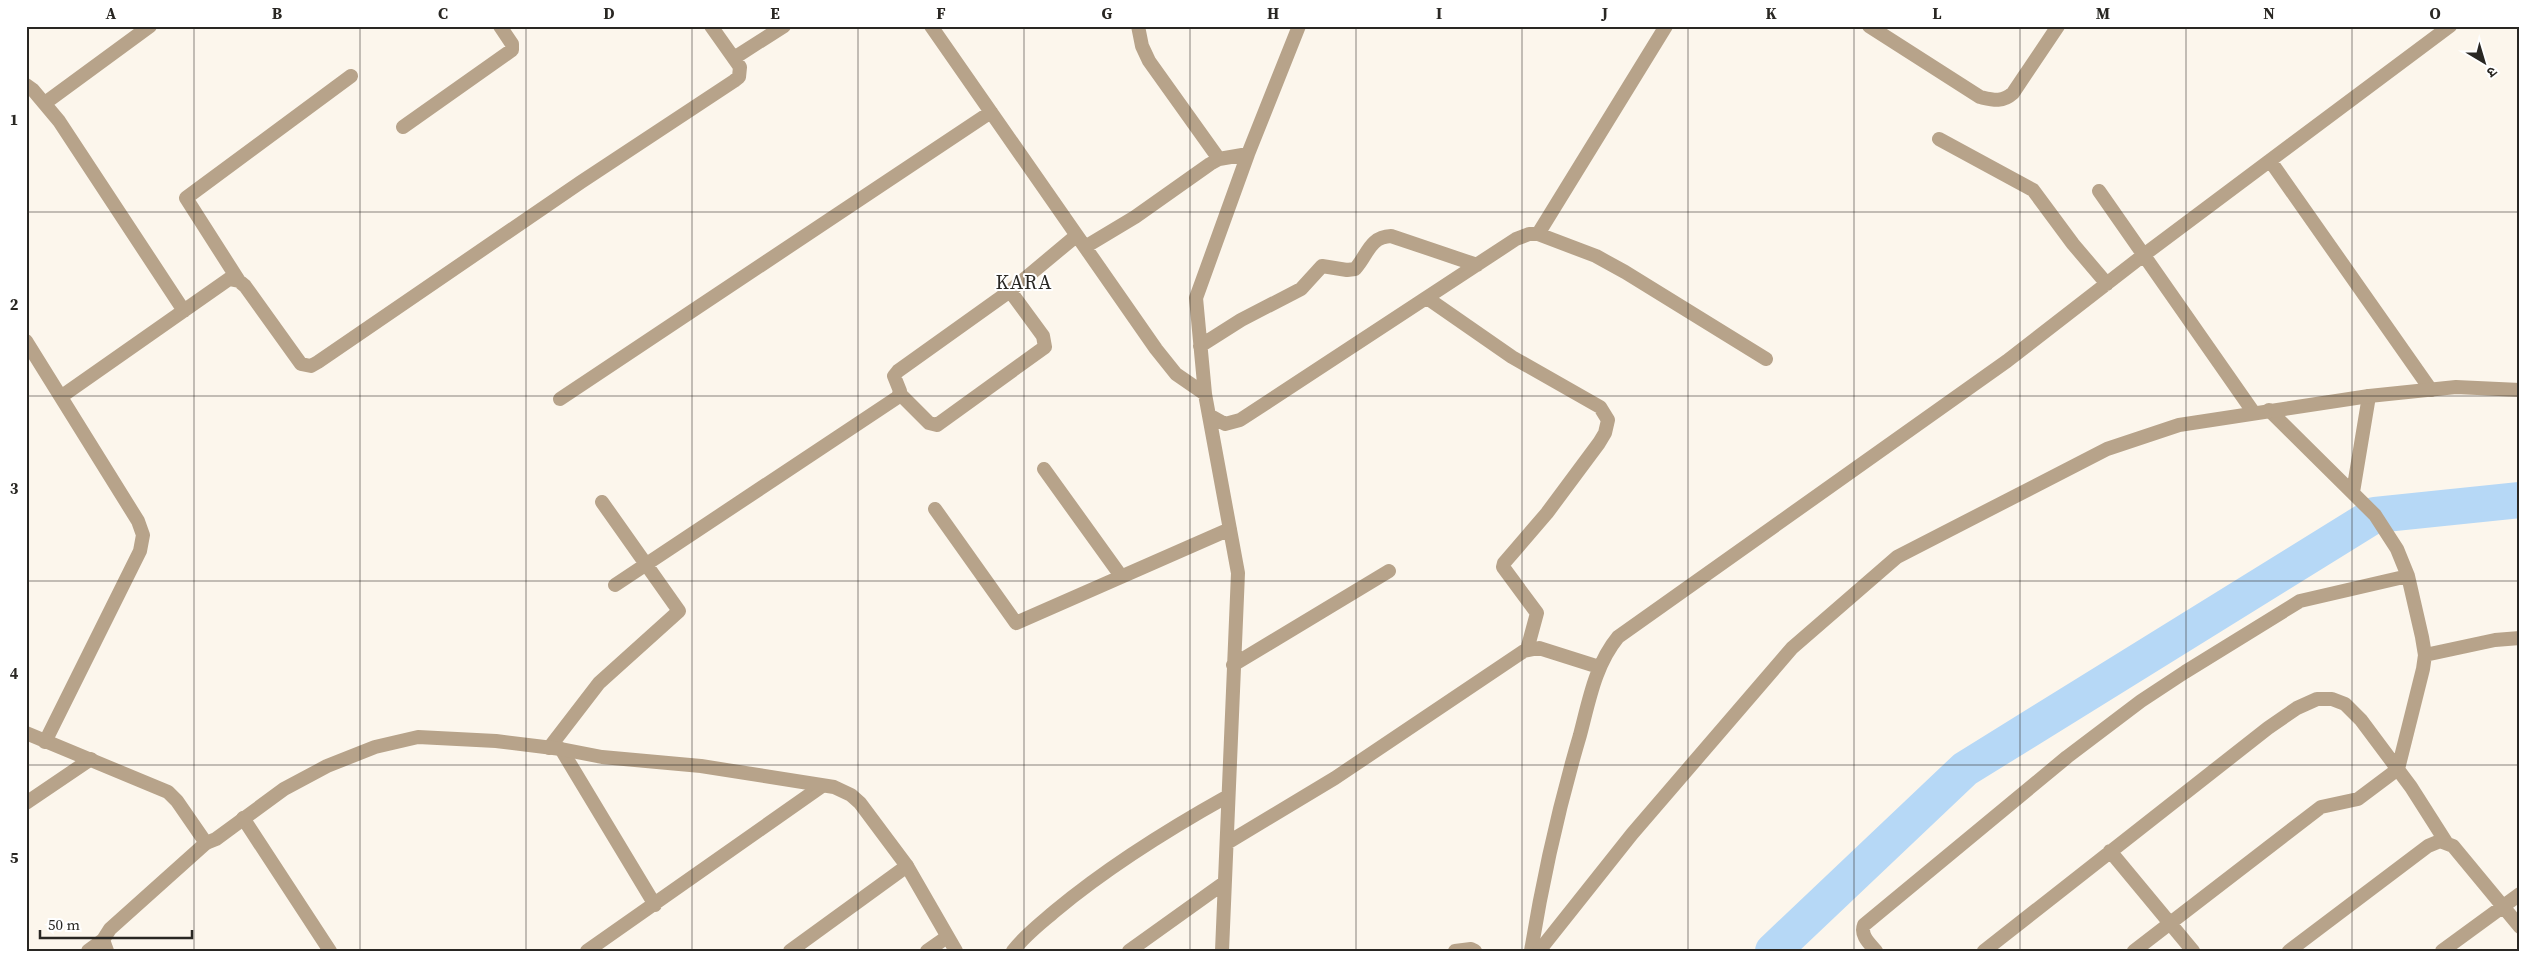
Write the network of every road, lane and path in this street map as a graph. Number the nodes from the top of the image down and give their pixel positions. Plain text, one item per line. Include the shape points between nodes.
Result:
1 (150, 26) edge
2 (500, 26) edge
3 (711, 26) edge
4 (784, 26) edge
5 (931, 26) edge
6 (1138, 26) edge
7 (1299, 26) edge
8 (1666, 26) edge
9 (1869, 26) edge
10 (2058, 26) edge
11 (2450, 26) edge
12 (734, 58) junction
13 (351, 76) dead end
14 (26, 85) edge
15 (45, 103) junction
16 (991, 112) junction
17 (403, 127) dead end
18 (1939, 139) dead end
19 (1248, 154) junction
20 (1219, 159) junction
21 (2271, 162) junction
22 (2099, 191) dead end
23 (1538, 234) junction
24 (1076, 236) junction
25 (1085, 247) junction
26 (2145, 254) junction
27 (1478, 265) junction
28 (239, 281) junction
29 (2107, 284) junction
30 (1010, 291) junction
31 (1427, 298) junction
32 (184, 311) junction
33 (26, 341) edge
34 (1200, 346) junction
35 (1766, 359) dead end
36 (2431, 390) junction
37 (2520, 390) edge
38 (900, 394) junction
39 (1205, 394) junction
40 (62, 396) junction
41 (2369, 396) junction
42 (560, 399) dead end
43 (2268, 410) junction
44 (2254, 413) junction
45 (1209, 415) junction
46 (1044, 469) dead end
47 (2353, 492) junction
48 (602, 502) dead end
49 (935, 509) dead end
50 (1230, 529) junction
51 (646, 565) junction
52 (1389, 571) dead end
53 (1121, 576) junction
54 (2408, 576) junction
55 (615, 585) dead end
56 (2520, 638) edge
57 (1527, 650) junction
58 (2425, 654) junction
59 (1233, 665) junction
60 (1599, 667) junction
61 (26, 733) edge
62 (45, 742) junction
63 (555, 748) junction
64 (91, 759) junction
65 (2398, 769) junction
66 (822, 786) junction
67 (1228, 796) junction
68 (26, 803) edge
69 (243, 818) junction
70 (2446, 842) junction
71 (206, 843) junction
72 (1227, 843) junction
73 (2110, 851) junction
74 (907, 866) junction
75 (1224, 883) junction
76 (2520, 894) edge
77 (654, 905) junction
78 (2503, 906) junction
79 (2170, 924) junction
80 (2520, 927) edge
81 (947, 937) junction
82 (105, 945) edge
83 (88, 951) edge
84 (330, 951) edge
85 (587, 951) edge
86 (790, 951) edge
87 (927, 951) edge
88 (956, 951) edge
89 (1013, 951) edge
90 (1129, 951) edge
91 (1222, 951) edge
92 (1455, 951) edge
93 (1475, 951) edge
94 (1531, 951) edge
95 (1539, 951) edge
96 (1876, 951) edge
97 (1984, 951) edge
98 (2134, 951) edge
99 (2193, 951) edge
100 (2289, 951) edge
101 (2442, 951) edge

1 - 15 street
2 - 17 street via 512,44 512,50
3 - 12 street
4 - 12 street
5 - 16 street
6 - 20 street via 1149,61
7 - 19 street
8 - 23 street
9 - 10 street via 1980,97 2005,100
11 - 21 street
12 - 28 street via 740,72 734,81 311,366 301,364
13 - 28 street via 186,198
14 - 15 street
15 - 32 street
16 - 24 street
16 - 42 street
18 - 29 street via 2033,190
19 - 20 street
19 - 34 street via 1198,288 1196,307
20 - 25 street via 1135,218
21 - 26 street
21 - 36 street
22 - 26 street
23 - 27 street via 1522,236
23 - 35 street via 1619,268
24 - 25 street
24 - 30 street
25 - 39 street via 1171,369
26 - 29 street
26 - 44 street
27 - 31 street
27 - 34 street via 1384,236 1370,245 1355,269 1322,266 1301,289 1240,320
28 - 32 street via 229,280
29 - 60 street via 2007,361 1628,629 1610,648
30 - 38 street via 898,370 894,376
30 - 38 street via 1043,336 1045,347 937,425 929,423
31 - 45 street via 1240,420 1225,424
31 - 57 street via 1512,357 1600,407 1607,416 1607,426 1599,443 1504,563 1537,613
32 - 40 street
33 - 40 street
34 - 39 street
36 - 37 street via 2456,387
36 - 41 street
38 - 51 street
39 - 45 street
40 - 62 street via 138,521 143,540
41 - 43 street
41 - 47 street
43 - 44 street
43 - 47 street
44 - 95 street via 2179,426 2106,449 1897,557 1792,648 1632,834
45 - 50 street
46 - 53 street
47 - 54 street via 2375,515 2397,549
48 - 51 street
49 - 53 street via 1015,623
50 - 53 street
50 - 59 street via 1238,573
51 - 55 street
51 - 63 street via 678,607 678,613 603,678
52 - 59 street
54 - 58 street
54 - 96 street via 2300,601 2141,701 2067,757 1867,922 1862,931
56 - 58 street
57 - 60 street via 1539,648
57 - 72 street via 1343,774
58 - 65 street
59 - 67 street
60 - 94 street via 1565,788
61 - 62 street
62 - 64 street
63 - 66 street via 602,757 701,766
63 - 69 street via 428,736 408,738 374,747 327,766 284,789
63 - 77 street
64 - 68 street
64 - 71 street via 168,792
65 - 70 street
65 - 73 street via 2345,704 2332,699 2317,699 2268,728
65 - 79 street via 2358,800 2321,807
66 - 74 street via 842,790 860,803
66 - 77 street
67 - 72 street
67 - 89 street via 1160,834 1074,895
69 - 71 street
69 - 84 street
70 - 78 street
70 - 100 street via 2428,846
71 - 82 street via 110,928
72 - 75 street
73 - 79 street
73 - 97 street
74 - 81 street
74 - 86 street
75 - 90 street
75 - 91 street
76 - 78 street
77 - 85 street
78 - 80 street
78 - 101 street
79 - 98 street
79 - 99 street
81 - 87 street
81 - 88 street
82 - 83 street
92 - 93 street

